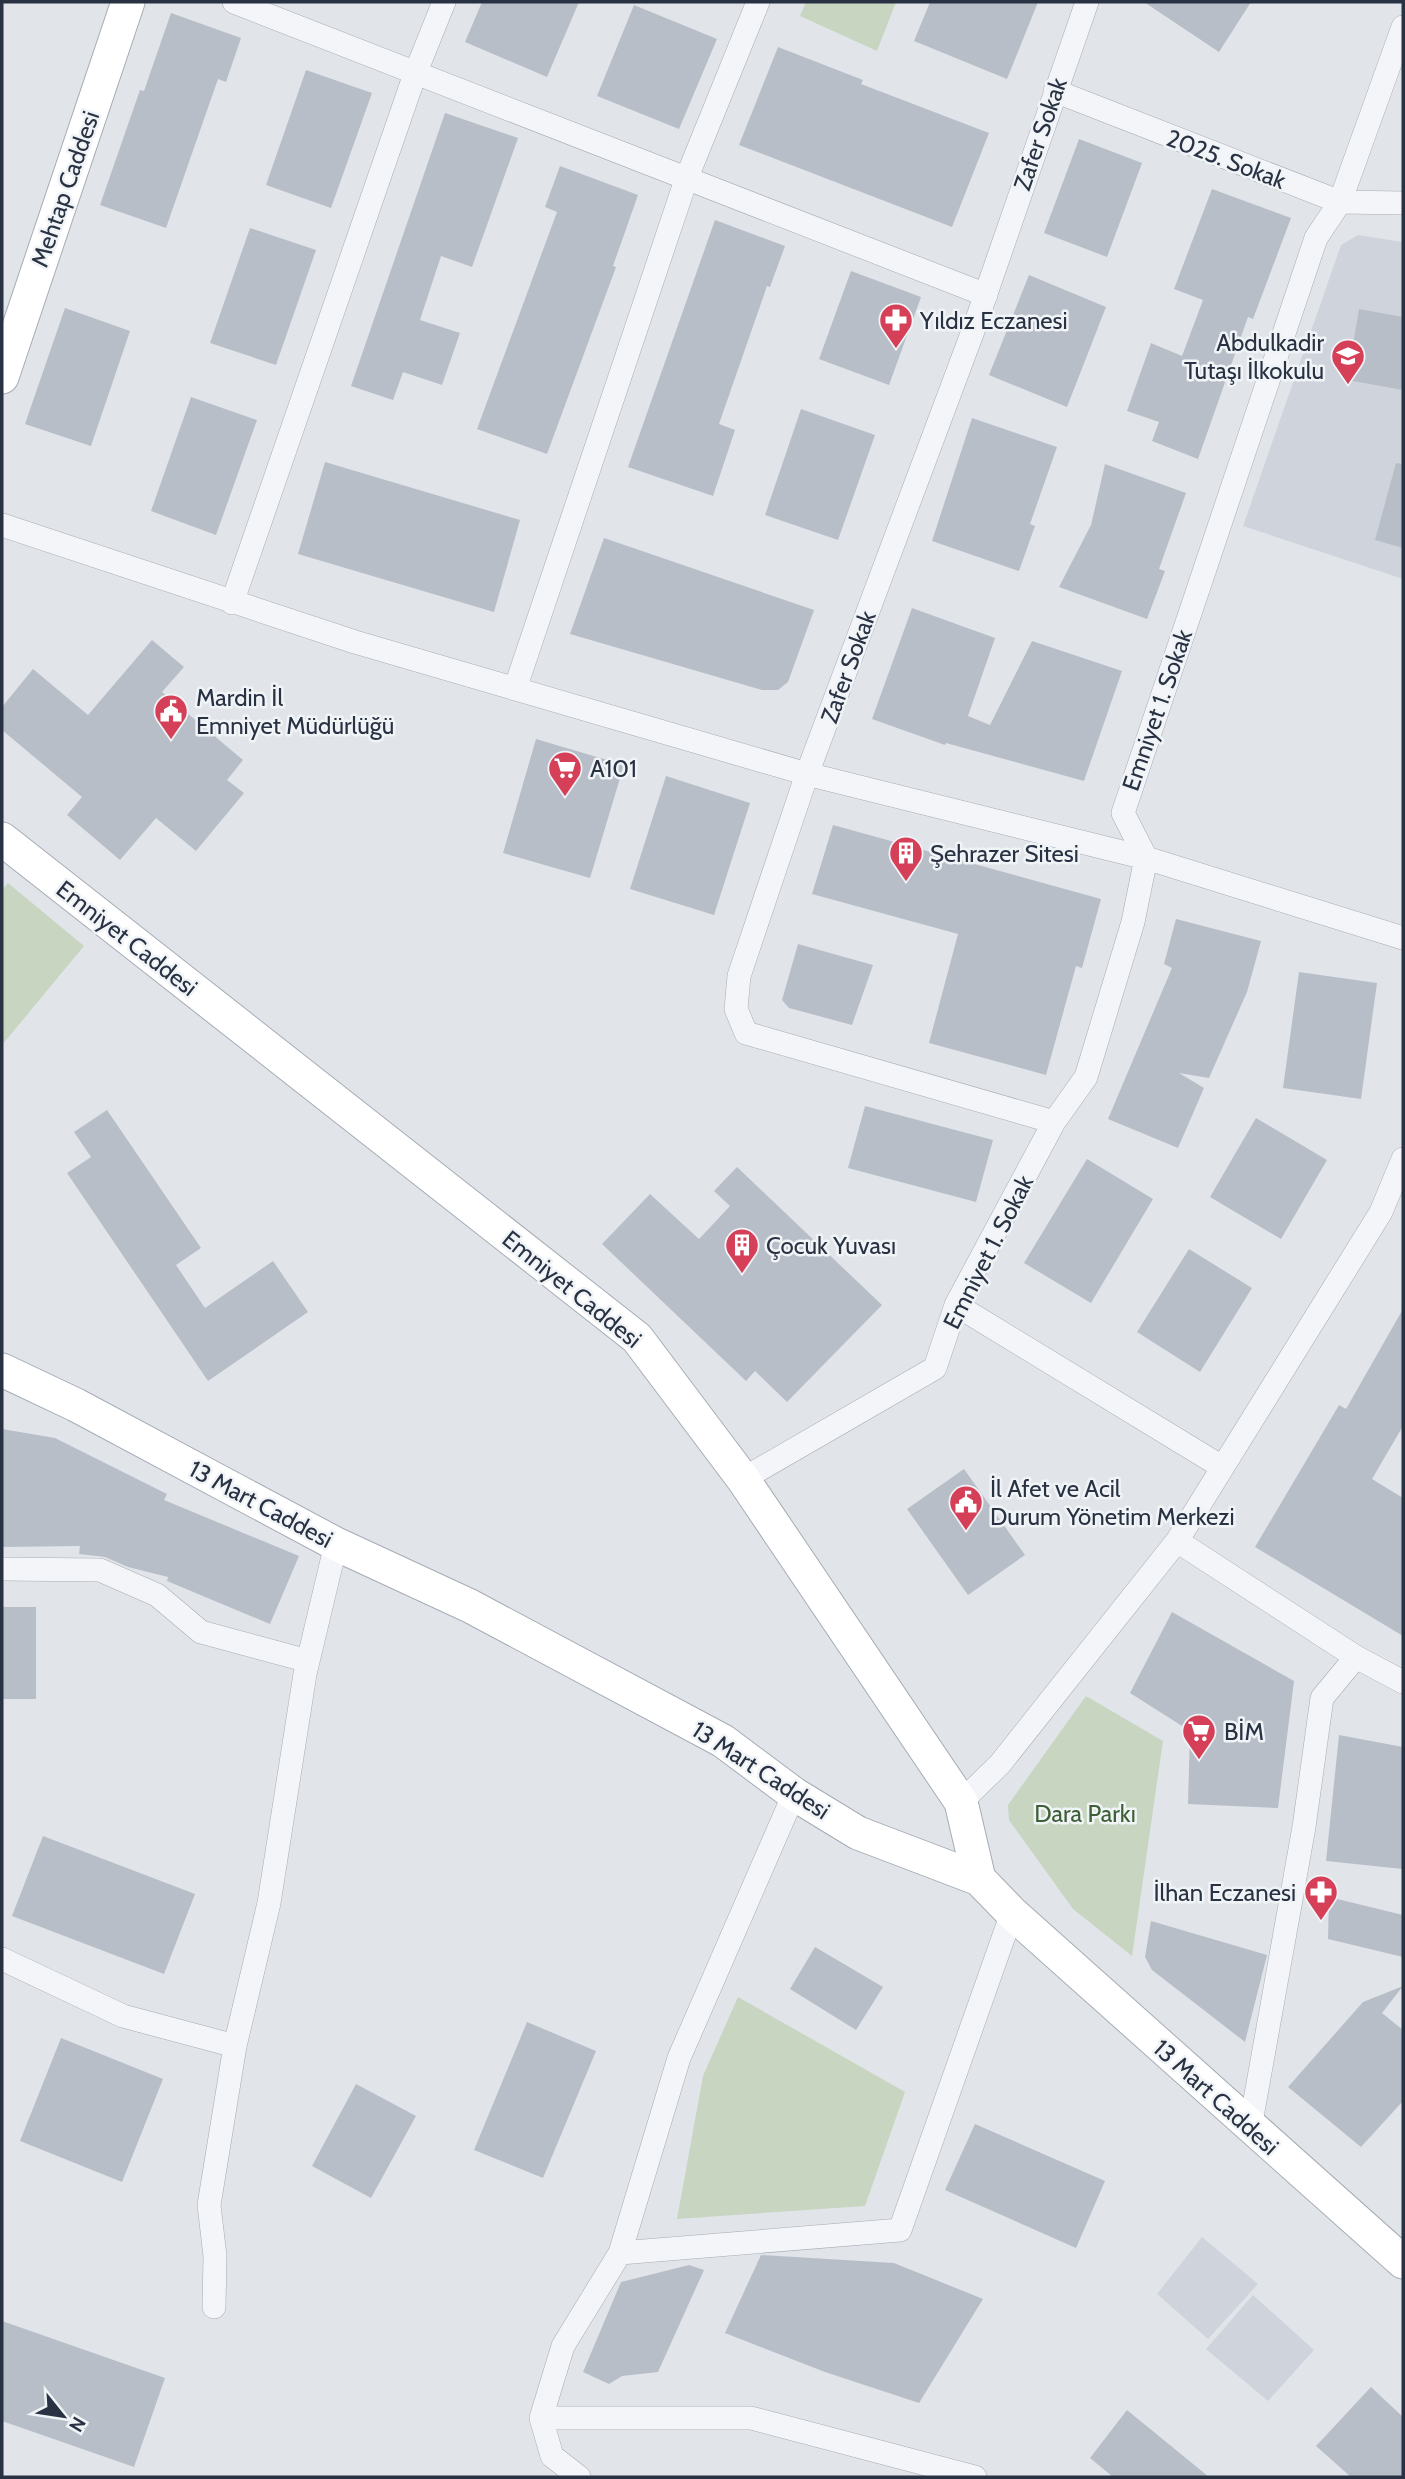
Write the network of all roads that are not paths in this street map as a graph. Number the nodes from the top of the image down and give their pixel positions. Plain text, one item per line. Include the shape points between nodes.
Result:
1 (128, 2) edge
2 (234, 2) edge
3 (444, 2) edge
4 (758, 2) edge
5 (1087, 2) edge
6 (1403, 27) edge
7 (415, 74) junction
8 (1055, 91) junction
9 (687, 177) junction
10 (1340, 202) junction
11 (1403, 203) edge
12 (986, 295) junction
13 (2, 377) edge
14 (2, 525) edge
15 (232, 603) junction
16 (515, 688) junction
17 (807, 774) junction
18 (2, 839) edge
19 (1146, 858) junction
20 (1403, 938) edge
21 (1055, 1122) junction
22 (1403, 1159) edge
23 (956, 1305) junction
24 (2, 1370) edge
25 (1222, 1467) junction
26 (743, 1479) junction
27 (1177, 1541) junction
28 (336, 1544) junction
29 (2, 1569) edge
30 (1356, 1657) junction
31 (308, 1661) junction
32 (1403, 1682) edge
33 (794, 1794) junction
34 (961, 1802) junction
35 (979, 1879) junction
36 (1012, 1913) junction
37 (2, 1959) edge
38 (235, 2046) junction
39 (1250, 2128) junction
40 (620, 2253) junction
41 (1403, 2262) edge
42 (214, 2307) dead end
43 (541, 2418) junction
44 (579, 2477) edge
45 (975, 2477) edge

1 - 13 street, Mehtap Caddesi
2 - 7 street
3 - 7 street
4 - 9 street
5 - 8 street, Zafer Sokak
6 - 10 street, Emniyet 1. Sokak
7 - 9 street
7 - 15 street
8 - 10 street, 2025. Sokak
8 - 12 street, Zafer Sokak
9 - 12 street
9 - 16 street
10 - 11 street, 2025. Sokak
10 - 19 street, Emniyet 1. Sokak via 1316,238 1122,813
12 - 17 street, Zafer Sokak
14 - 15 street
15 - 16 street
16 - 17 street
17 - 19 street
17 - 21 street, Zafer Sokak via 739,976 736,1009 746,1032
18 - 26 street, Emniyet Caddesi via 637,1338
19 - 20 street
19 - 21 street, Emniyet 1. Sokak via 1133,922 1086,1076
21 - 23 street, Emniyet 1. Sokak
22 - 25 street via 1381,1212
23 - 25 street
23 - 26 street, Emniyet 1. Sokak via 935,1368
24 - 28 street, 13 Mart Caddesi
25 - 27 street
26 - 34 street, Emniyet Caddesi
27 - 30 street
27 - 34 street via 1000,1765
28 - 31 street
28 - 33 street, 13 Mart Caddesi via 470,1606 723,1741
29 - 31 street via 100,1570 157,1595 201,1632
30 - 32 street
30 - 39 street via 1322,1698 1304,1827
31 - 38 street via 269,1903
33 - 35 street, 13 Mart Caddesi via 858,1833
33 - 40 street via 679,2058
34 - 35 street, Emniyet Caddesi
35 - 36 street, 13 Mart Caddesi
36 - 39 street, 13 Mart Caddesi
36 - 40 street via 900,2230
37 - 38 street via 123,2016
38 - 42 street via 209,2205
39 - 41 street, 13 Mart Caddesi
40 - 43 street via 563,2346
43 - 44 street via 552,2456
43 - 45 street via 751,2417

